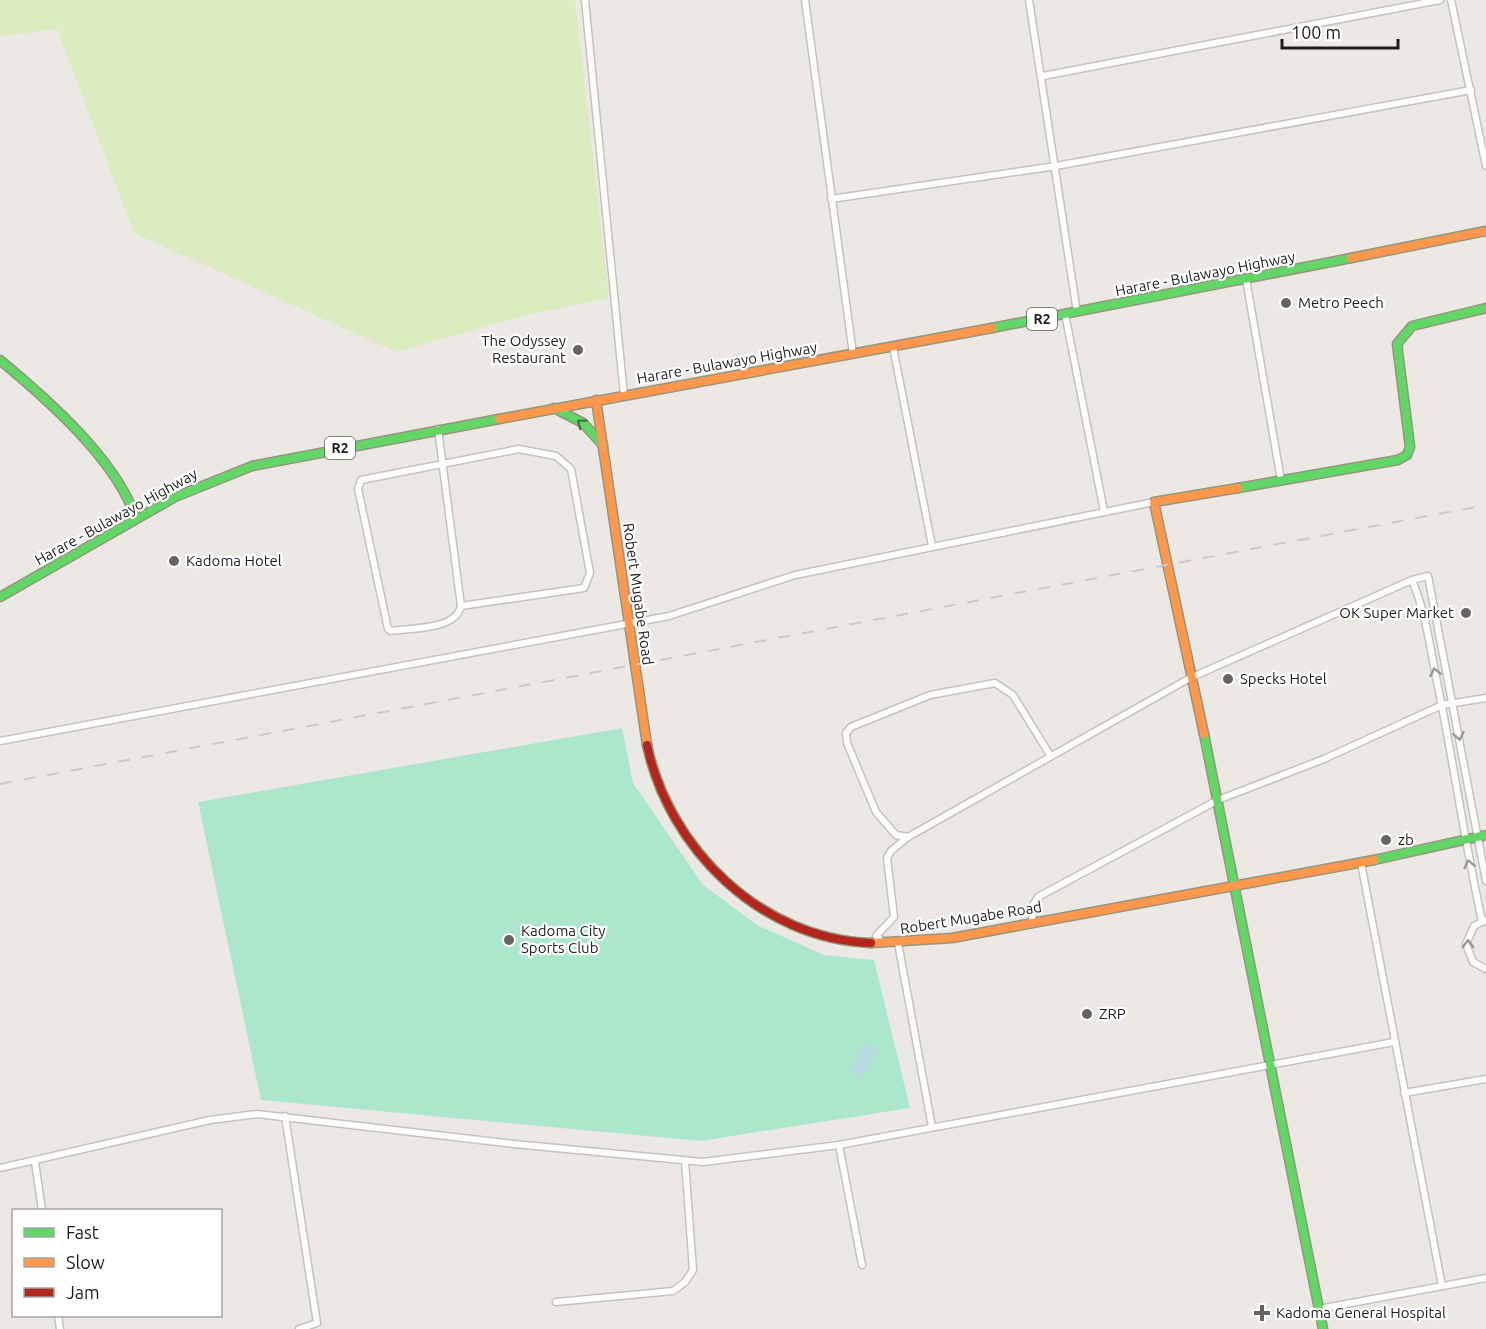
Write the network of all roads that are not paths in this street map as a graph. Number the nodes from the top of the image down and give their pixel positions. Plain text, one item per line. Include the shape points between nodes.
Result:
1 (585, 0) edge
2 (805, 0) edge
3 (1029, 0) edge
4 (1440, 0) edge
5 (1450, 0) edge
6 (1043, 76) junction
7 (1471, 90) junction
8 (1056, 166) junction
9 (1486, 166) edge
10 (831, 199) junction
11 (1486, 231) edge
12 (1246, 279) junction
13 (1486, 308) edge
14 (1077, 312) junction
15 (1065, 314) junction
16 (893, 347) junction
17 (853, 355) junction
18 (0, 360) edge
19 (624, 395) junction
20 (596, 400) junction
21 (554, 408) junction
22 (438, 429) junction
23 (603, 445) junction
24 (443, 463) junction
25 (1281, 480) junction
26 (1154, 502) junction
27 (1104, 511) junction
28 (136, 519) junction
29 (932, 546) junction
30 (1412, 580) junction
31 (0, 597) edge
32 (461, 606) junction
33 (629, 622) junction
34 (1190, 678) junction
35 (1486, 698) edge
36 (1452, 703) junction
37 (1442, 705) junction
38 (0, 741) edge
39 (1050, 755) junction
40 (1218, 800) junction
41 (1482, 836) edge
42 (908, 837) junction
43 (1464, 839) junction
44 (1361, 863) junction
45 (1486, 881) edge
46 (1235, 887) junction
47 (1484, 920) edge
48 (1032, 923) junction
49 (884, 943) junction
50 (898, 943) junction
51 (1486, 969) edge
52 (1394, 1042) junction
53 (1270, 1066) junction
54 (1486, 1078) edge
55 (1404, 1093) junction
56 (285, 1116) junction
57 (932, 1127) junction
58 (839, 1145) junction
59 (685, 1161) junction
60 (35, 1162) junction
61 (0, 1168) edge
62 (42, 1209) edge
63 (862, 1265) dead end
64 (1486, 1278) edge
65 (1442, 1286) junction
66 (556, 1302) dead end
67 (1319, 1309) junction
68 (318, 1326) edge
69 (299, 1329) edge
70 (1323, 1329) edge

1 - 19 street
2 - 10 street
3 - 6 street
4 - 6 street
5 - 7 street
6 - 8 street
7 - 8 street
7 - 9 street
8 - 10 street
8 - 14 street
10 - 17 street
11 - 12 main road, Harare - Bulawayo Highway / R2
12 - 14 main road, Harare - Bulawayo Highway / R2
12 - 25 street
13 - 25 main road via 1412,326 1401,336 1397,344 1410,447 1407,455 1398,460
14 - 15 main road, Harare - Bulawayo Highway / R2
15 - 16 main road, Harare - Bulawayo Highway / R2
15 - 27 street
16 - 17 main road, Harare - Bulawayo Highway / R2
16 - 29 street
17 - 19 main road, Harare - Bulawayo Highway / R2
18 - 28 main road via 81,432
19 - 20 main road, Harare - Bulawayo Highway / R2
20 - 21 main road, Harare - Bulawayo Highway / R2
20 - 23 main road, Robert Mugabe Road
21 - 22 main road, Harare - Bulawayo Highway / R2
23 -> 21 main road via 583,423
22 - 24 street
22 - 28 main road, Harare - Bulawayo Highway / R2 via 252,466 175,497
23 - 33 main road, Robert Mugabe Road
24 - 32 street
24 - 32 street via 361,480 358,489 388,629 451,620
24 - 32 street via 519,449 556,456 571,469 590,573 584,588
25 - 26 main road
26 - 27 street
26 - 34 main road
27 - 29 street
28 - 31 main road, Harare - Bulawayo Highway / R2
29 - 33 street via 795,576 669,616
30 - 34 street
30 - 36 street via 1428,576
37 -> 30 street via 1420,599
33 - 38 street
33 - 49 main road, Robert Mugabe Road via 649,760 676,824 693,846 709,866 778,918 834,939
34 - 39 street
34 - 40 main road
35 - 36 street
36 - 37 street
36 -> 41 street
37 - 40 street via 1324,759
37 - 43 street
39 - 42 street
39 - 42 street via 1013,695 995,683 930,695 850,728 847,743 876,812 887,828
40 - 46 main road
40 - 48 street via 1038,897 1033,905
41 - 43 main road, Robert Mugabe Road
41 - 45 street
42 - 49 street via 887,858 894,917 876,936
43 - 44 main road, Robert Mugabe Road
47 -> 43 street
44 - 46 main road, Robert Mugabe Road
44 - 52 street
46 - 48 main road, Robert Mugabe Road
46 - 53 main road
51 -> 47 street via 1473,962 1466,944 1474,926
48 - 50 main road, Robert Mugabe Road
49 - 50 main road, Robert Mugabe Road
50 - 57 street
52 - 53 street
52 - 55 street
53 - 57 street
53 - 67 main road
54 - 55 street
55 - 65 street
56 - 59 street
56 - 60 street via 257,1114 210,1120
56 - 68 street
57 - 58 street
58 - 59 street
58 - 63 street
59 - 66 street via 693,1270 690,1278 673,1291
60 - 61 street
60 - 62 street
64 - 65 street
65 - 67 street
67 - 70 main road
68 - 69 street

